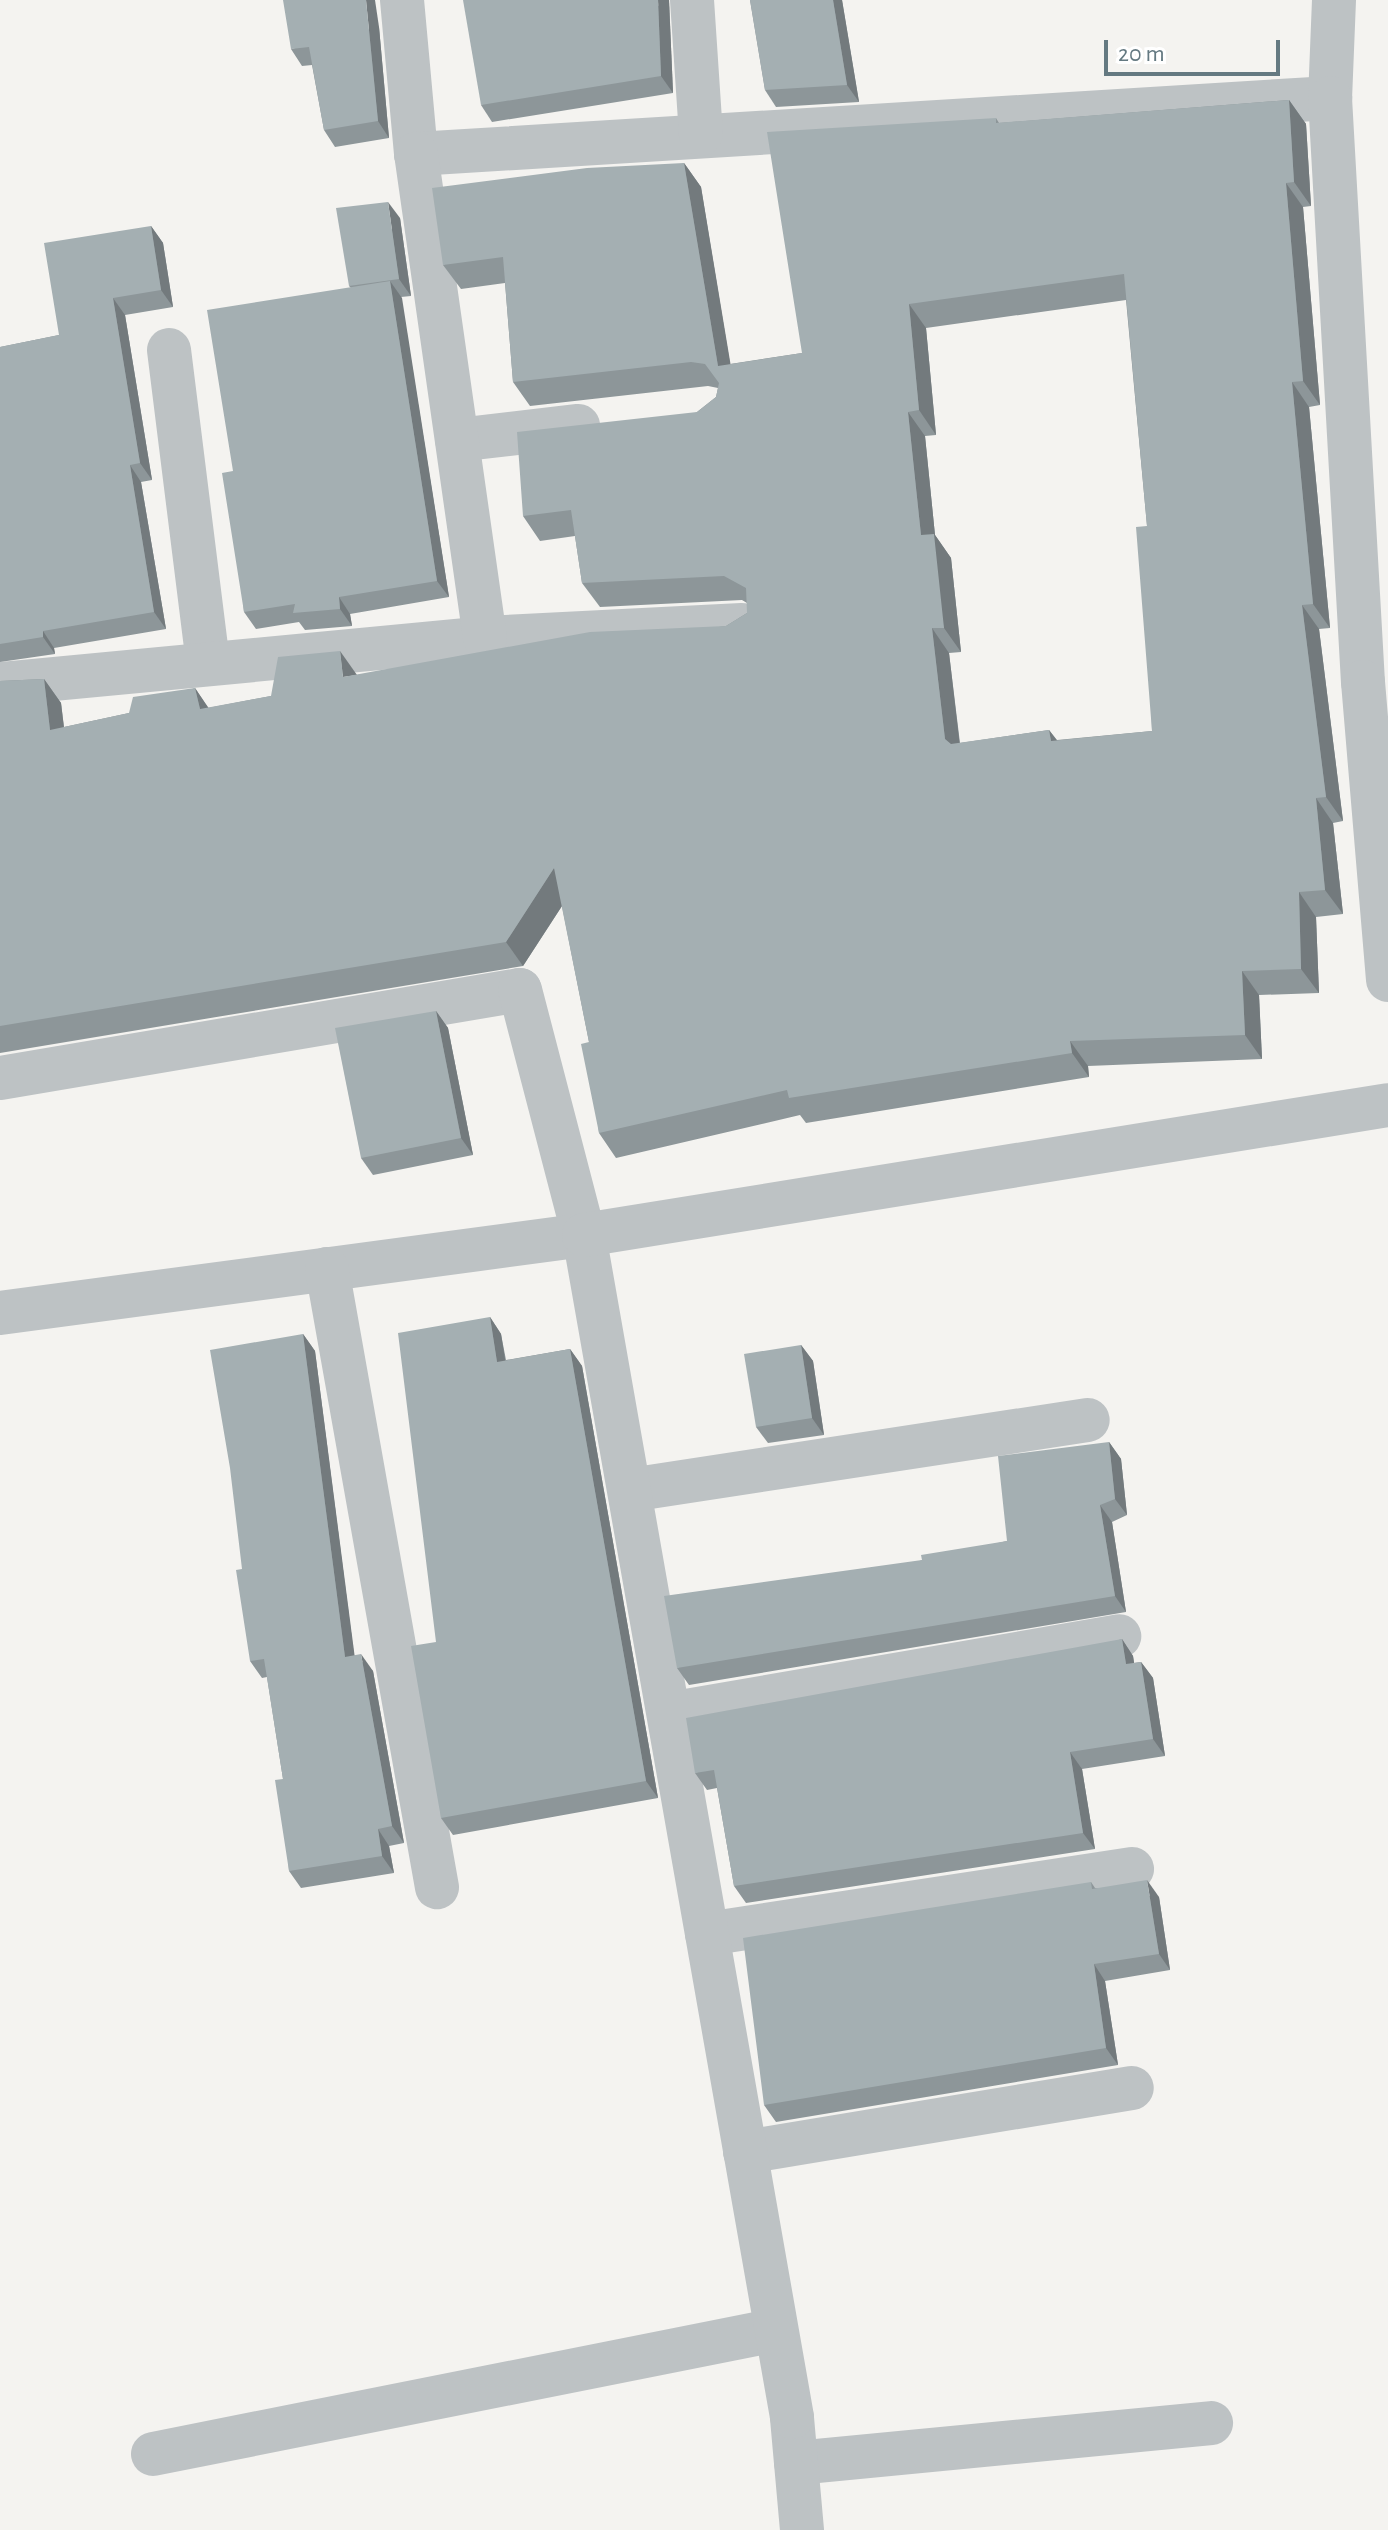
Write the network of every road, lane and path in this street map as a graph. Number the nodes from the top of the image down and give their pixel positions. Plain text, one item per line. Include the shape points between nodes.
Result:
1 (402, 0) edge
2 (692, 0) edge
3 (1334, 0) edge
4 (1330, 98) junction
5 (701, 134) junction
6 (416, 154) junction
7 (169, 350) dead end
8 (621, 421) edge
9 (457, 440) junction
10 (742, 625) edge
11 (485, 638) junction
12 (208, 664) junction
13 (0, 684) edge
14 (1388, 980) edge
15 (0, 1078) edge
16 (1388, 1105) edge
17 (584, 1235) junction
18 (327, 1269) junction
19 (0, 1313) edge
20 (1088, 1420) dead end
21 (630, 1490) junction
22 (1119, 1636) edge
23 (669, 1714) junction
24 (1132, 1869) dead end
25 (437, 1887) dead end
26 (707, 1934) junction
27 (1132, 2088) dead end
28 (745, 2152) junction
29 (776, 2330) junction
30 (1211, 2423) dead end
31 (153, 2454) dead end
32 (796, 2463) junction
33 (802, 2530) edge

1 - 6 street
2 - 5 street
3 - 4 street
4 - 5 street
4 - 14 street via 1363,682
5 - 6 street
6 - 9 street
7 - 12 street
8 - 9 street
9 - 11 street
10 - 11 street
11 - 12 street
12 - 13 street
15 - 17 street via 520,990
16 - 17 street
17 - 18 street
17 - 21 street
18 - 19 street
18 - 25 street
20 - 21 street
21 - 23 street
22 - 23 street
23 - 26 street
24 - 26 street
26 - 28 street
27 - 28 street
28 - 29 street
29 - 31 street
29 - 32 street
30 - 32 street
32 - 33 street

